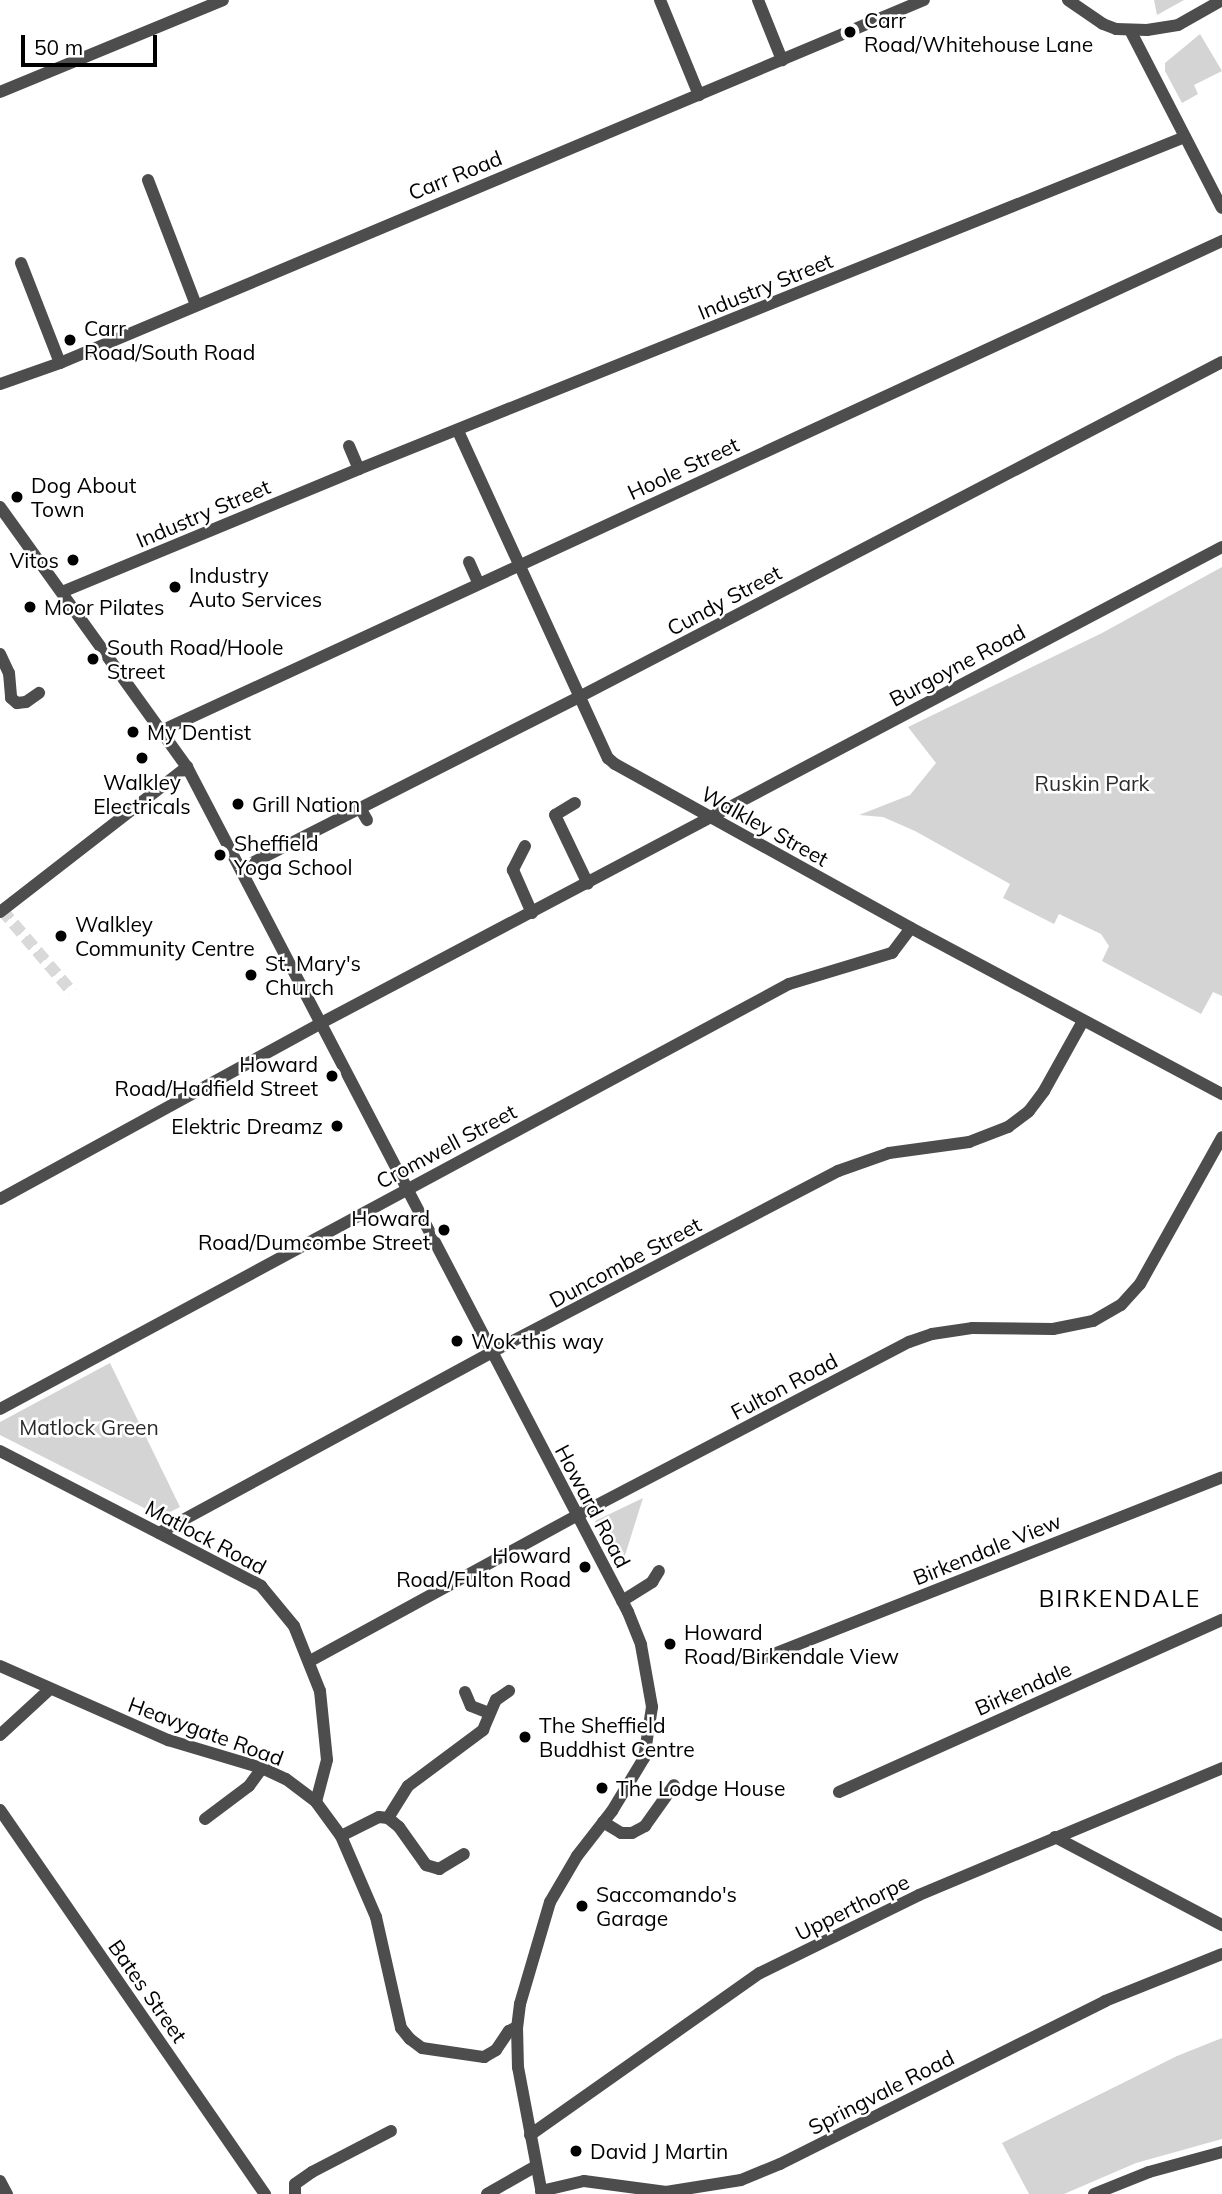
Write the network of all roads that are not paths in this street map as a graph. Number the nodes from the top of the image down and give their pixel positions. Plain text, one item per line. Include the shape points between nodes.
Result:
1 (223, 0) edge
2 (660, 0) edge
3 (758, 0) edge
4 (924, 0) edge
5 (1068, 0) edge
6 (1222, 0) edge
7 (1130, 30) junction
8 (782, 60) junction
9 (0, 92) edge
10 (699, 95) junction
11 (1185, 137) junction
12 (148, 180) dead end
13 (1222, 208) edge
14 (1222, 241) edge
15 (21, 263) dead end
16 (196, 305) junction
17 (1222, 362) edge
18 (60, 363) junction
19 (0, 384) edge
20 (458, 431) junction
21 (349, 446) dead end
22 (359, 470) junction
23 (2, 514) edge
24 (1222, 547) edge
25 (469, 562) dead end
26 (519, 565) junction
27 (478, 582) junction
28 (62, 592) junction
29 (0, 654) edge
30 (39, 693) dead end
31 (581, 696) junction
32 (161, 731) junction
33 (187, 767) junction
34 (575, 803) dead end
35 (360, 808) junction
36 (711, 818) junction
37 (367, 820) dead end
38 (525, 846) dead end
39 (242, 868) junction
40 (588, 884) junction
41 (0, 912) edge
42 (533, 913) junction
43 (911, 928) junction
44 (1083, 1021) junction
45 (321, 1023) junction
46 (1222, 1094) edge
47 (1222, 1137) edge
48 (406, 1188) junction
49 (0, 1199) edge
50 (490, 1353) junction
51 (0, 1409) edge
52 (0, 1451) edge
53 (1222, 1477) edge
54 (576, 1516) junction
55 (159, 1533) junction
56 (659, 1571) dead end
57 (622, 1601) junction
58 (1222, 1619) edge
59 (766, 1657) dead end
60 (310, 1661) junction
61 (0, 1666) edge
62 (49, 1690) junction
63 (509, 1691) dead end
64 (465, 1692) dead end
65 (489, 1713) junction
66 (0, 1735) edge
67 (262, 1768) junction
68 (1222, 1768) edge
69 (674, 1785) dead end
70 (839, 1792) dead end
71 (316, 1802) junction
72 (0, 1810) edge
73 (388, 1818) junction
74 (205, 1819) dead end
75 (603, 1822) junction
76 (341, 1836) junction
77 (1055, 1837) junction
78 (464, 1854) dead end
79 (1222, 1926) edge
80 (1222, 1954) edge
81 (517, 2027) junction
82 (391, 2131) dead end
83 (530, 2135) junction
84 (1222, 2152) edge
85 (536, 2166) junction
86 (0, 2182) edge
87 (541, 2193) edge
88 (7, 2194) edge
89 (265, 2194) edge
90 (295, 2194) edge
91 (487, 2194) edge
92 (1094, 2194) edge

1 - 9 street
2 - 10 street
3 - 8 street
4 - 8 street, Carr Road
5 - 7 street via 1103,24
6 - 7 street via 1178,25
7 - 11 street
8 - 10 street, Carr Road
10 - 16 street, Carr Road
11 - 13 street
11 - 20 street, Industry Street
12 - 16 street
14 - 26 street, Hoole Street
15 - 18 street
16 - 18 street, Carr Road
17 - 31 street, Cundy Street
18 - 19 street, Carr Road
20 - 22 street, Industry Street
20 - 26 street, Walkley Street
21 - 22 street
22 - 28 street, Industry Street
23 - 28 street, Howard Road
24 - 36 street, Burgoyne Road
25 - 27 street
26 - 27 street, Hoole Street
26 - 31 street, Walkley Street
27 - 32 street, Hoole Street
28 - 32 street, Howard Road
29 - 30 street via 9,673 11,698 26,702
31 - 35 street, Cundy Street
31 - 36 street, Walkley Street via 608,758
32 - 33 street, Howard Road
33 - 39 street, Howard Road
33 - 41 street
34 - 40 street via 555,815
35 - 37 street
35 - 39 street, Cundy Street
36 - 40 street, Burgoyne Road
36 - 43 street, Walkley Street
38 - 42 street via 513,870
39 - 45 street, Howard Road
40 - 42 street, Burgoyne Road
42 - 45 street, Burgoyne Road
43 - 44 street, Walkley Street
43 - 48 street, Cromwell Street via 892,953 789,984
44 - 46 street, Walkley Street
44 - 50 street, Duncombe Street via 1044,1091 1029,1111 1008,1127 969,1142 889,1153 838,1171
45 - 48 street, Howard Road
45 - 49 street, Burgoyne Road
47 - 54 street, Fulton Road via 1140,1284 1121,1305 1093,1321 1052,1329 972,1328 908,1342
48 - 50 street, Howard Road
48 - 51 street, Cromwell Street
50 - 54 street, Howard Road
50 - 55 street, Duncombe Street
52 - 55 street, Matlock Road
53 - 59 street, Birkendale View
54 - 57 street, Howard Road
54 - 60 street, Fulton Road
55 - 60 street, Matlock Road via 261,1586 294,1626
56 - 57 street via 652,1583
57 - 75 street, Howard Road via 641,1645 651,1720 644,1758
58 - 70 street, Birkendale
60 - 71 street, Matlock Road via 325,1720 327,1760
61 - 62 street, Heavygate Road
62 - 66 street
62 - 67 street, Heavygate Road via 168,1740
63 - 65 street via 496,1700
64 - 65 street via 471,1706
65 - 73 street via 483,1730 408,1786
67 - 71 street, Heavygate Road
67 - 74 street via 249,1786
68 - 77 street, Upperthorpe
69 - 75 street via 645,1826 632,1833 621,1833
71 - 76 street, Heavygate Road
72 - 89 street, Bates Street
73 - 76 street via 379,1817
73 - 78 street via 426,1865 439,1868
75 - 81 street, Howard Road via 550,1902 525,1977
76 - 81 street, Heavygate Road via 376,1917 401,2028 422,2048 484,2057
77 - 79 street
77 - 83 street, Upperthorpe via 919,1895 760,1973
80 - 87 street, Springvale Road via 1105,2001 741,2180 666,2192 584,2181
81 - 83 street, Howard Road via 518,2067
82 - 90 street via 312,2172 295,2184
83 - 85 street, Howard Road
84 - 92 street
85 - 87 street, Howard Road
85 - 91 street
86 - 88 street

